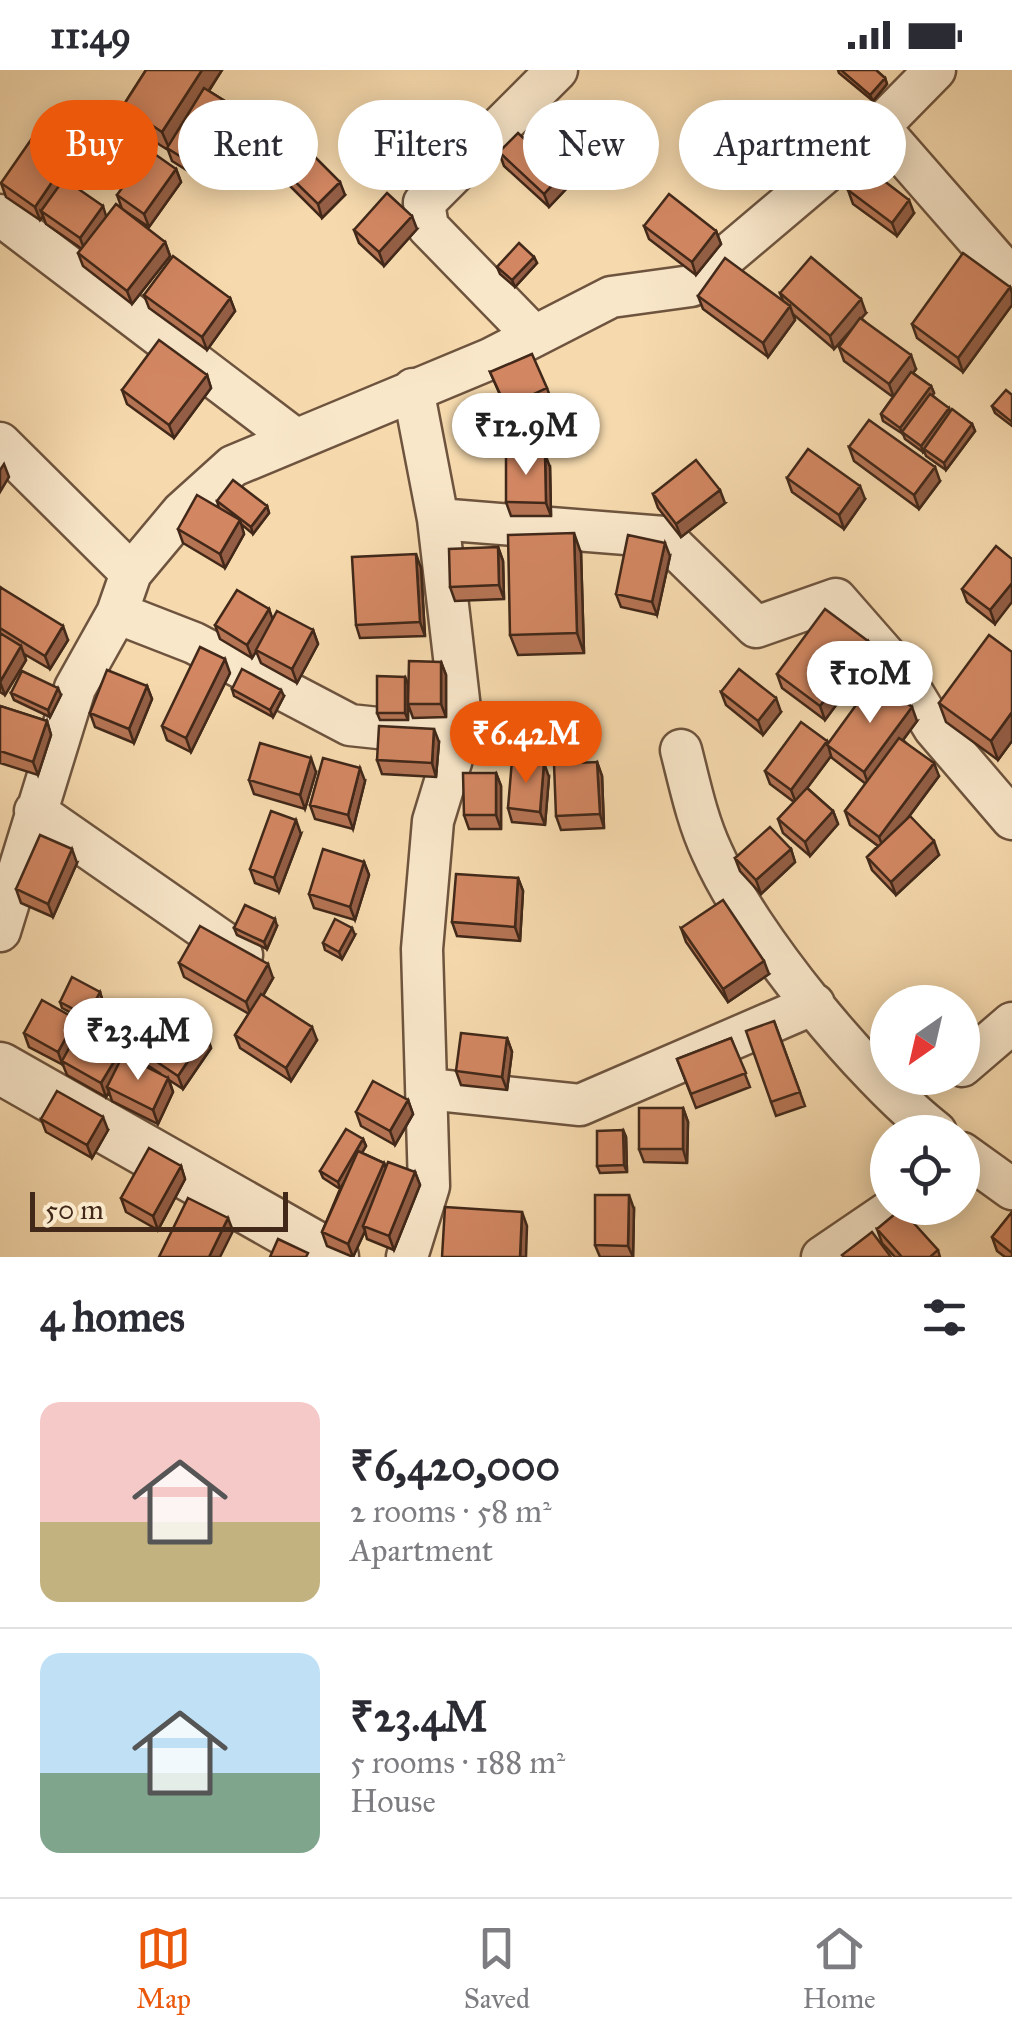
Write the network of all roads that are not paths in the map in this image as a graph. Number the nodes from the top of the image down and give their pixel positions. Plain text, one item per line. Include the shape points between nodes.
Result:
1 (557, 70) edge
2 (935, 70) edge
3 (906, 100) edge
4 (906, 157) edge
5 (805, 190) edge
6 (0, 215) edge
7 (1012, 279) edge
8 (534, 336) junction
9 (413, 389) junction
10 (295, 440) junction
11 (0, 444) edge
12 (438, 519) junction
13 (131, 573) junction
14 (116, 614) junction
15 (462, 726) junction
16 (681, 750) dead end
17 (34, 811) junction
18 (1012, 819) edge
19 (0, 931) edge
20 (242, 955) edge
21 (814, 1004) junction
22 (1012, 1022) edge
23 (980, 1050) edge
24 (0, 1068) edge
25 (428, 1089) junction
26 (920, 1115) edge
27 (980, 1166) edge
28 (1012, 1189) edge
29 (870, 1224) edge
30 (333, 1257) edge
31 (408, 1257) edge
32 (822, 1257) edge

1 - 8 street via 424,203 428,227
2 - 3 street
4 - 7 street
5 - 8 street via 691,286 611,296
6 - 10 street
8 - 9 street
9 - 10 street
9 - 12 street
10 - 13 street via 234,466 182,512
11 - 13 street
12 - 15 street
12 - 18 street via 664,537 756,627 836,599
13 - 14 street
14 - 15 street via 194,643 350,724 397,730
14 - 17 street via 75,688
15 - 25 street via 433,821 422,949
16 - 21 street via 713,856
17 - 19 street
17 - 20 street
21 - 25 street via 580,1105
21 - 26 street
22 - 23 street
24 - 30 street
25 - 31 street via 430,1186
27 - 28 street
29 - 32 street

